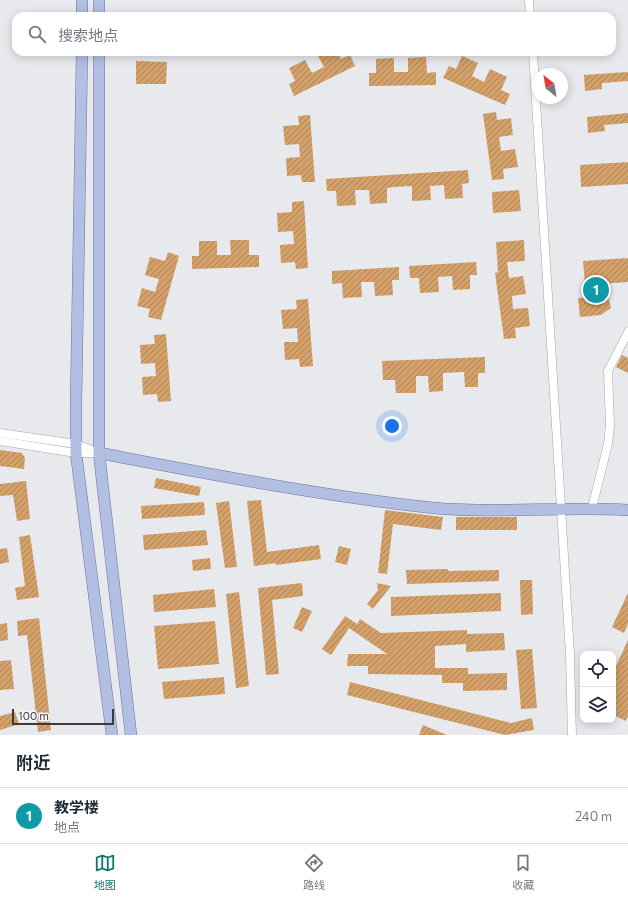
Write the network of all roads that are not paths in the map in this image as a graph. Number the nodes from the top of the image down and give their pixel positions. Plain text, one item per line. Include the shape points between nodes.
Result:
1 (82, 0) edge
2 (99, 0) edge
3 (529, 0) edge
4 (82, 12) edge
5 (99, 12) edge
6 (530, 12) edge
7 (82, 56) edge
8 (99, 56) edge
9 (533, 56) edge
10 (628, 332) edge
11 (0, 434) edge
12 (0, 441) edge
13 (76, 448) junction
14 (99, 453) junction
15 (561, 508) junction
16 (592, 508) junction
17 (628, 510) edge
18 (112, 730) edge
19 (131, 735) edge
20 (572, 735) edge

1 - 4 main road
2 - 5 main road
3 - 6 street
7 - 13 main road
8 - 14 main road
9 - 15 street
10 - 16 street via 608,371 608,444
11 - 13 street
12 - 13 street
13 - 14 street
13 - 18 main road
14 - 15 main road via 266,485 434,508
14 - 19 main road
15 - 16 main road
15 - 20 street
16 - 17 main road

